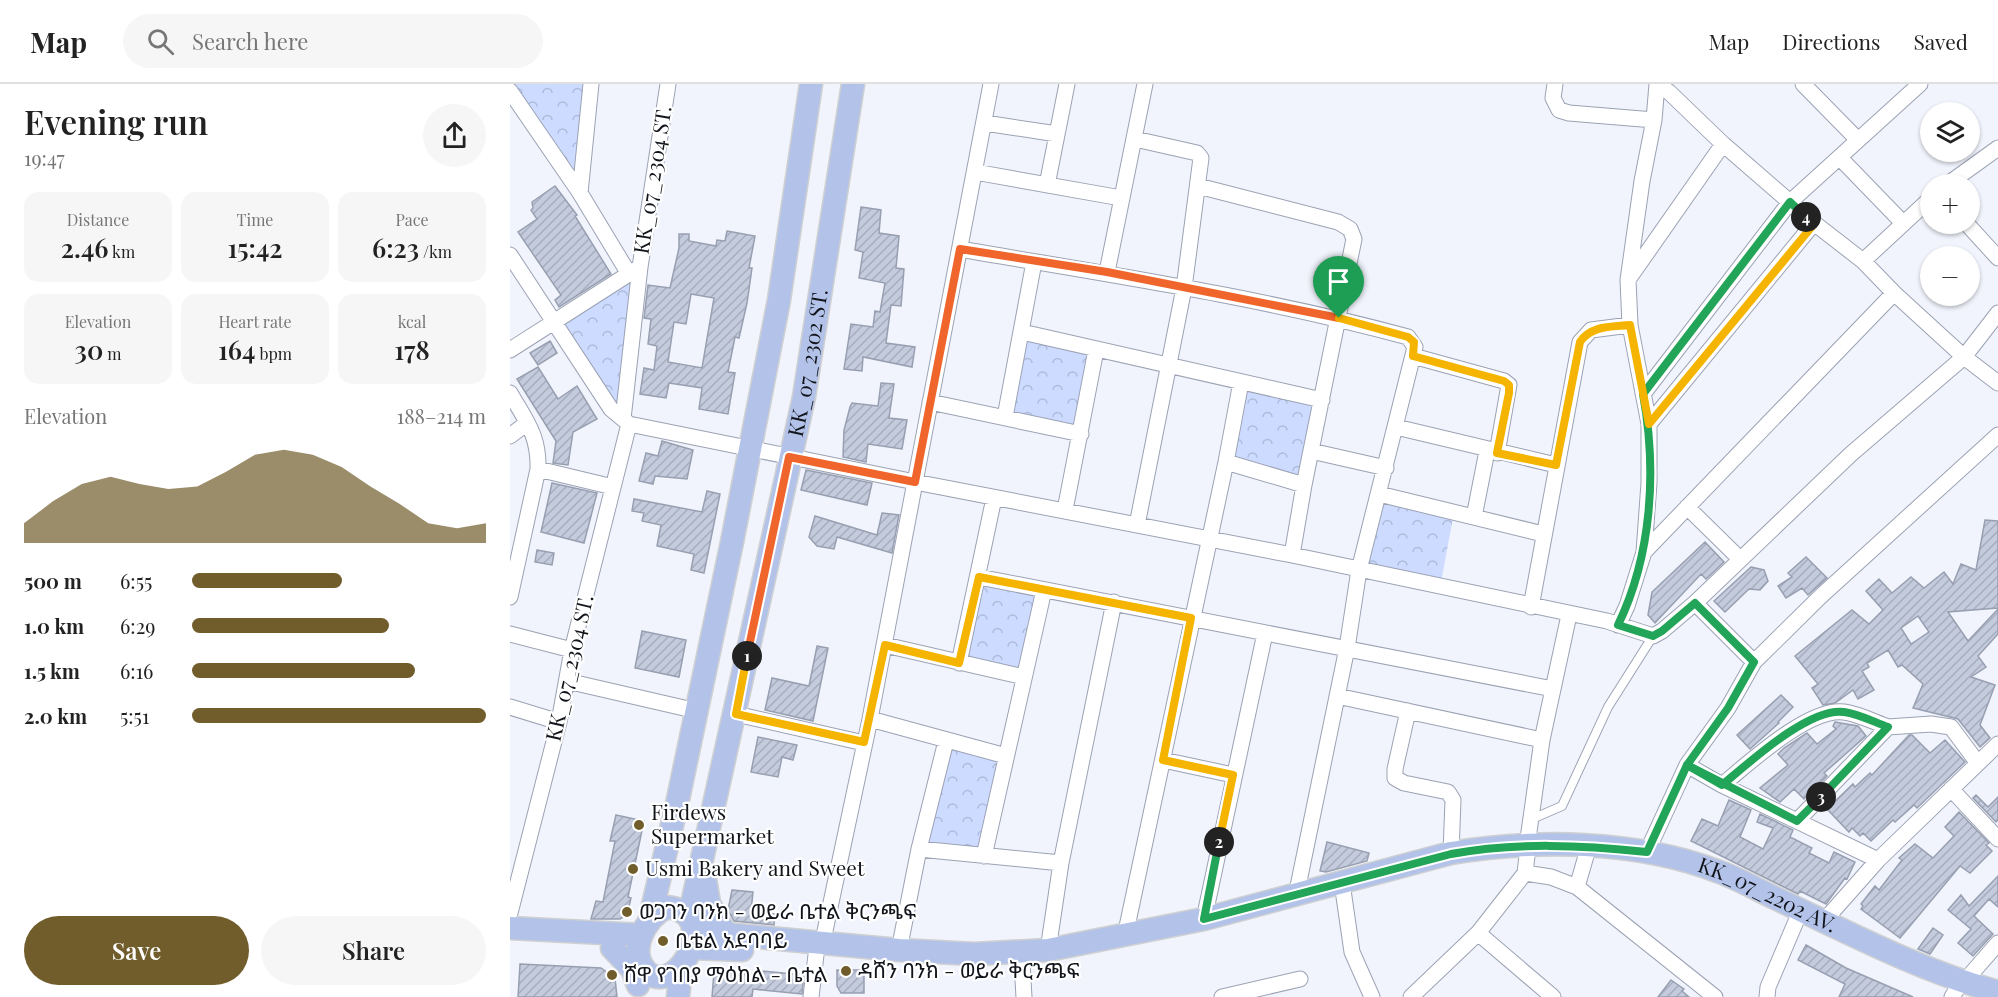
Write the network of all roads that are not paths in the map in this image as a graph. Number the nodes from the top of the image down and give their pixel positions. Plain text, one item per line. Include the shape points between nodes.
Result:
1 (591, 84) edge
2 (668, 84) edge
3 (811, 84) edge
4 (853, 84) edge
5 (991, 84) edge
6 (1067, 84) edge
7 (1145, 84) edge
8 (1555, 84) edge
9 (1657, 84) edge
10 (1803, 84) edge
11 (1920, 84) edge
12 (510, 91) edge
13 (1654, 120) junction
14 (985, 123) junction
15 (1057, 134) junction
16 (1135, 139) junction
17 (1858, 140) junction
18 (1723, 144) junction
19 (1998, 148) edge
20 (1840, 158) junction
21 (975, 172) junction
22 (1962, 174) edge
23 (1047, 184) junction
24 (1198, 186) junction
25 (579, 193) junction
26 (1121, 198) junction
27 (1790, 202) junction
28 (1920, 208) edge
29 (1903, 223) junction
30 (1814, 224) junction
31 (1976, 234) edge
32 (960, 249) junction
33 (510, 255) edge
34 (1998, 258) edge
35 (1863, 261) junction
36 (1034, 262) junction
37 (634, 270) junction
38 (1107, 272) junction
39 (1628, 280) junction
40 (1184, 288) junction
41 (1894, 293) junction
42 (1998, 313) edge
43 (1339, 318) junction
44 (555, 323) junction
45 (1630, 325) junction
46 (1022, 332) junction
47 (510, 350) edge
48 (1096, 350) junction
49 (1413, 356) junction
50 (1964, 357) junction
51 (1169, 366) junction
52 (1241, 382) junction
53 (1998, 383) edge
54 (510, 393) edge
55 (1643, 394) junction
56 (1322, 400) junction
57 (930, 402) junction
58 (1005, 417) junction
59 (626, 422) junction
60 (527, 423) junction
61 (1649, 424) junction
62 (1396, 427) junction
63 (1081, 434) junction
64 (1998, 435) edge
65 (510, 436) edge
66 (750, 450) junction
67 (1311, 451) junction
68 (1492, 452) junction
69 (789, 457) junction
70 (1226, 462) junction
71 (1556, 465) junction
72 (1386, 468) junction
73 (538, 469) junction
74 (915, 482) junction
75 (1304, 485) junction
76 (612, 487) junction
77 (1379, 494) junction
78 (994, 498) junction
79 (1687, 507) junction
80 (1065, 510) junction
81 (1474, 517) junction
82 (1137, 525) junction
83 (1543, 534) junction
84 (1209, 540) junction
85 (1644, 552) junction
86 (1292, 555) junction
87 (1740, 560) junction
88 (1359, 570) junction
89 (979, 577) junction
90 (1044, 590) junction
91 (510, 597) edge
92 (1114, 602) junction
93 (1695, 603) junction
94 (1530, 607) junction
95 (1569, 615) junction
96 (1191, 618) junction
97 (1618, 625) junction
98 (1265, 633) junction
99 (510, 634) edge
100 (1653, 636) junction
101 (885, 645) junction
102 (1347, 648) junction
103 (572, 650) junction
104 (1754, 662) junction
105 (959, 663) junction
106 (1024, 677) junction
107 (567, 681) junction
108 (1553, 689) junction
109 (1337, 696) junction
110 (510, 708) edge
111 (697, 711) junction
112 (1408, 711) junction
113 (736, 714) junction
114 (870, 720) junction
115 (558, 722) junction
116 (1888, 727) junction
117 (1542, 740) junction
118 (946, 741) junction
119 (864, 742) junction
120 (1998, 744) edge
121 (1006, 756) junction
122 (1163, 760) junction
123 (1977, 762) junction
124 (1687, 765) junction
125 (1233, 775) junction
126 (1722, 785) junction
127 (1951, 789) junction
128 (1530, 820) junction
129 (1797, 821) junction
130 (1998, 838) edge
131 (510, 846) edge
132 (526, 848) junction
133 (920, 849) junction
134 (1647, 852) junction
135 (1451, 854) junction
136 (984, 856) junction
137 (1586, 856) junction
138 (701, 858) junction
139 (1526, 858) junction
140 (1878, 860) junction
141 (1061, 863) junction
142 (658, 887) junction
143 (1577, 887) junction
144 (1343, 890) junction
145 (1296, 896) junction
146 (510, 912) edge
147 (1204, 919) junction
148 (1797, 919) junction
149 (1824, 921) junction
150 (510, 928) edge
151 (691, 932) junction
152 (1478, 933) junction
153 (1125, 936) junction
154 (510, 940) edge
155 (611, 941) junction
156 (721, 942) junction
157 (1998, 943) edge
158 (819, 950) junction
159 (899, 951) junction
160 (1048, 951) junction
161 (641, 959) edge
162 (1022, 963) junction
163 (1300, 980) dead end
164 (680, 983) edge
165 (1958, 989) edge
166 (1998, 992) edge
167 (811, 997) edge
168 (1024, 997) edge
169 (1222, 997) edge
170 (1372, 997) edge
171 (1411, 997) edge
172 (1552, 997) edge
173 (1715, 997) edge
174 (1767, 997) edge
175 (1988, 997) edge

1 - 25 street
2 - 37 street, KK_07_2304 ST.
3 - 66 main road, KK_07_2302 ST. via 779,300
4 - 69 main road, KK_07_2302 ST. via 804,397
5 - 14 street
6 - 15 street
7 - 16 street
8 - 13 street via 1553,98 1559,110
9 - 13 street
9 - 18 street
10 - 17 street
11 - 17 street
12 - 25 street
13 - 39 street
14 - 15 street
14 - 21 street
15 - 23 street
16 - 24 street via 1197,153 1201,158
16 - 26 street
17 - 20 street
18 - 27 street
18 - 39 street
19 - 22 street
20 - 27 street
20 - 29 street
21 - 23 street
21 - 32 street
23 - 26 street
24 - 40 street
24 - 43 street via 1338,222 1350,229 1354,239
25 - 37 street
26 - 38 street
27 - 30 street
27 - 55 street
28 - 29 street
29 - 35 street
30 - 35 street
30 - 61 street
31 - 34 street
32 - 36 street
32 - 57 street
33 - 44 street
35 - 41 street
36 - 38 street
36 - 46 street
37 - 44 street
37 - 59 street, KK_07_2304 ST.
38 - 40 street
39 - 45 street
40 - 43 street
40 - 51 street
41 - 50 street
41 - 79 street
42 - 50 street
43 - 49 street via 1408,337 1414,342
43 - 56 street
44 - 47 street
44 - 59 street via 611,409
45 - 55 street
45 - 71 street via 1591,330 1580,342
46 - 48 street
46 - 58 street
48 - 51 street
48 - 63 street
49 - 62 street
49 - 68 street via 1509,385
50 - 53 street
50 - 87 street via 1851,454
51 - 52 street
51 - 82 street
52 - 56 street
52 - 70 street
54 - 60 street
55 - 61 street
56 - 67 street
57 - 58 street
57 - 74 street
58 - 63 street
59 - 66 street
59 - 76 street, KK_07_2304 ST.
60 - 65 street
60 - 73 street via 537,441
61 - 85 street
62 - 68 street
62 - 72 street
63 - 80 street
64 - 104 street
66 - 69 street
66 - 111 main road, KK_07_2302 ST.
67 - 72 street
67 - 75 street
68 - 71 street
68 - 81 street
69 - 74 street
69 - 113 main road, KK_07_2302 ST.
70 - 75 street
70 - 84 street
71 - 83 street
72 - 77 street
73 - 76 street
73 - 91 street
74 - 78 street
74 - 101 street
75 - 86 street
76 - 103 street, KK_07_2304 ST.
77 - 81 street
77 - 88 street
78 - 80 street
78 - 89 street
79 - 85 street
79 - 87 street
80 - 82 street
81 - 83 street
82 - 84 street
83 - 94 street
84 - 86 street
84 - 96 street
85 - 97 street
86 - 88 street
87 - 93 street
88 - 94 street
88 - 102 street
89 - 90 street
89 - 105 street
90 - 92 street
90 - 106 street
92 - 96 street
92 - 141 street
93 - 100 street
93 - 104 street
94 - 95 street
95 - 97 street
95 - 108 street
96 - 98 street
96 - 122 street
97 - 100 street
98 - 102 street
98 - 125 street
99 - 103 street
100 - 128 lane via 1608,707 1562,806
101 - 105 street
101 - 114 street
102 - 108 street
102 - 109 street
103 - 107 street, KK_07_2304 ST.
104 - 124 street via 1728,708
105 - 106 street
106 - 121 street
107 - 111 street
107 - 115 street, KK_07_2304 ST.
108 - 117 street
109 - 112 street
109 - 145 street
110 - 115 street
111 - 142 main road, KK_07_2302 ST.
112 - 117 street
112 - 135 street via 1395,778 1451,795
113 - 119 street
113 - 138 main road, KK_07_2302 ST.
114 - 118 street
114 - 119 street
115 - 132 street, KK_07_2304 ST.
116 - 123 street via 1951,727
116 - 126 street via 1843,711 1830,714 1791,730
116 - 129 street
117 - 128 street
118 - 121 street
118 - 133 street
119 - 158 street
120 - 123 street
121 - 136 street
122 - 125 street
122 - 153 street
123 - 127 street
124 - 126 street
124 - 134 street
125 - 147 street
126 - 129 street
127 - 130 street
127 - 140 street
128 - 139 street
129 - 140 street
131 - 132 street
132 - 146 street, KK_07_2304 ST.
133 - 136 street
133 - 159 street
134 - 139 main road, KK_07_2202 AV. via 1559,845
134 - 149 main road, KK_07_2202 AV. via 1718,871
135 - 139 main road via 1490,847
135 - 145 main road
136 - 141 street
137 - 139 main road
137 - 143 street
137 - 148 main road via 1666,865
138 - 151 main road, KK_07_2302 ST.
138 - 156 main road
139 - 143 street via 1551,877
139 - 144 main road via 1482,858
139 - 152 street
140 - 149 street
141 - 160 street
142 - 155 main road via 640,919
142 - 161 main road, KK_07_2302 ST.
143 - 173 street
144 - 162 main road via 1148,940 1068,958
144 - 170 street via 1352,952
145 - 147 main road
147 - 153 main road
148 - 165 main road
148 - 174 street
149 - 165 main road, KK_07_2202 AV.
150 - 155 main road
151 - 156 main road
151 - 161 main road via 677,908 667,907
151 - 164 main road, KK_07_2302 ST.
152 - 171 street
152 - 172 street
153 - 160 main road
154 - 155 main road
155 - 161 main road
155 - 161 main road via 632,969
156 - 158 main road
156 - 164 main road via 698,958
157 - 165 street
158 - 159 main road
158 - 162 main road via 919,962
158 - 167 street
159 - 160 main road
161 - 164 main road via 649,974 670,975
162 - 168 street
163 - 169 street
165 - 166 main road, KK_07_2202 AV.
165 - 175 main road

